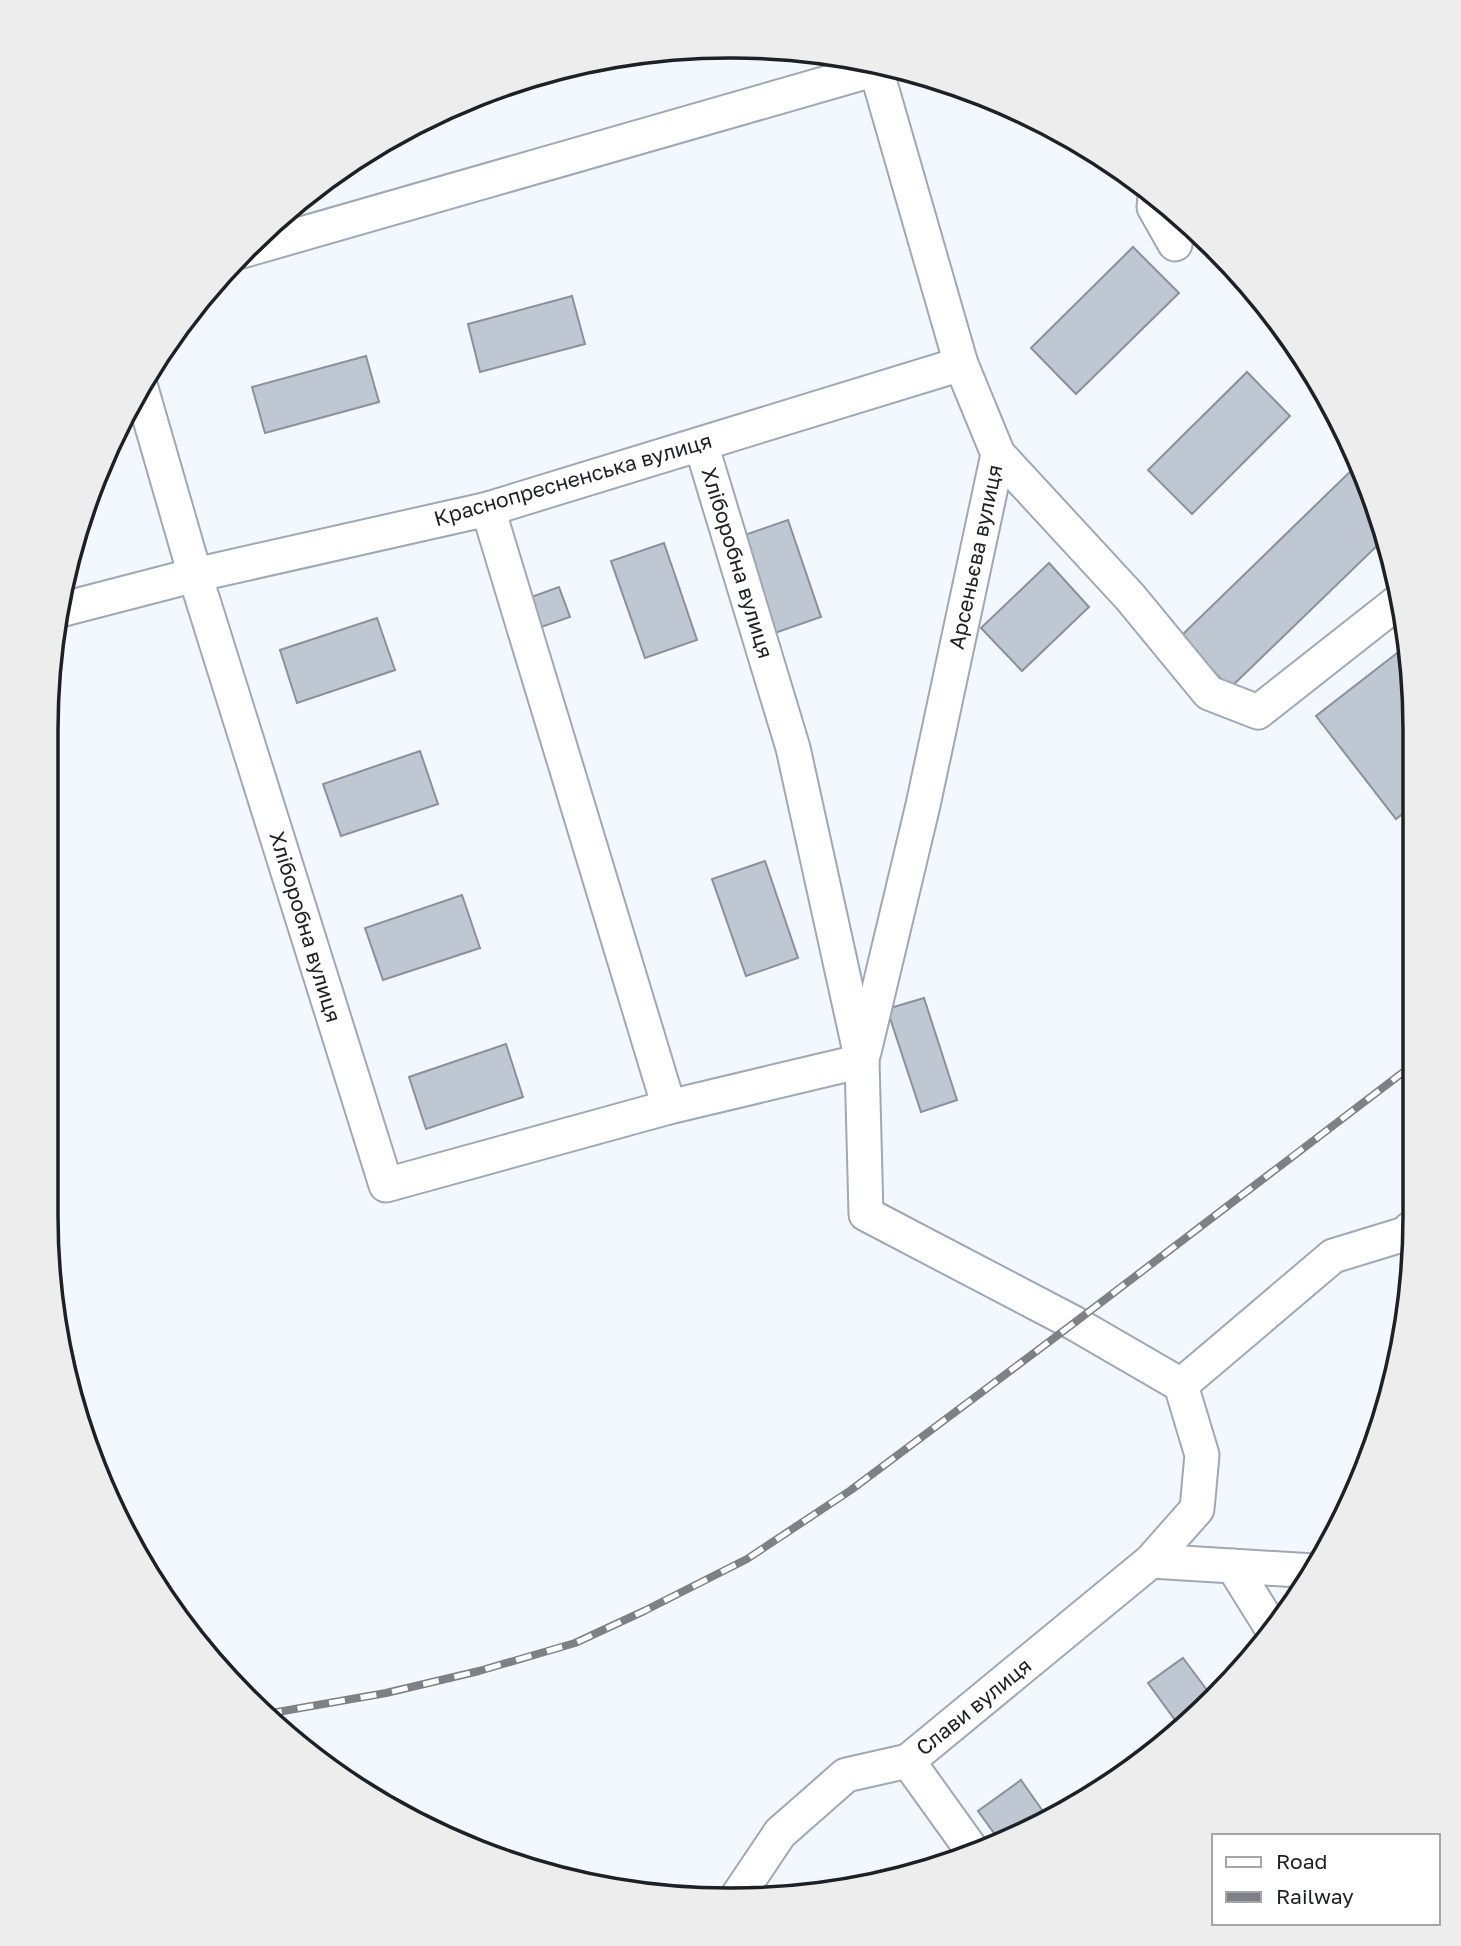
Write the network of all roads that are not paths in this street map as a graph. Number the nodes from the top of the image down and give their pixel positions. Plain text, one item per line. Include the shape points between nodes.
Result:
1 (857, 70) edge
2 (878, 75) edge
3 (1156, 210) edge
4 (267, 244) edge
5 (1175, 244) dead end
6 (961, 365) junction
7 (145, 400) edge
8 (701, 444) junction
9 (998, 454) junction
10 (488, 509) junction
11 (195, 575) junction
12 (70, 607) edge
13 (1391, 607) edge
14 (862, 1061) junction
15 (669, 1107) junction
16 (1403, 1234) edge
17 (1181, 1385) junction
18 (1151, 1561) junction
19 (1233, 1566) junction
20 (1302, 1570) edge
21 (1267, 1621) edge
22 (908, 1761) junction
23 (968, 1845) edge
24 (743, 1888) edge

1 - 4 street
2 - 6 street, Арсеньєва вулиця
3 - 5 street
6 - 8 street, Краснопресненська вулиця
6 - 9 street, Арсеньєва вулиця
7 - 11 street, Хліборобна вулиця
8 - 10 street, Краснопресненська вулиця
8 - 14 street, Хліборобна вулиця via 793,748
9 - 13 street via 1130,597 1209,693 1258,712
9 - 14 street, Арсеньєва вулиця via 923,805
10 - 11 street, Краснопресненська вулиця
10 - 15 street
11 - 12 street, Краснопресненська вулиця
11 - 15 street, Хліборобна вулиця via 386,1185
14 - 15 street, Хліборобна вулиця
14 - 17 street via 866,1214
16 - 17 street via 1334,1255
17 - 18 street, Слави вулиця via 1202,1455 1197,1509
18 - 19 street
18 - 22 street, Слави вулиця
19 - 20 street
19 - 21 street
22 - 23 street
22 - 24 street, Слави вулиця via 846,1775 780,1833

